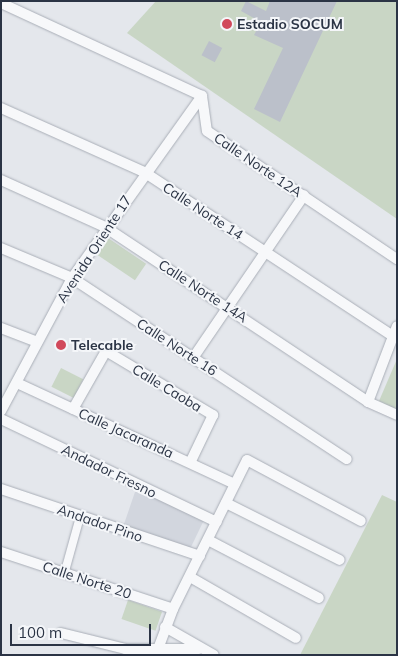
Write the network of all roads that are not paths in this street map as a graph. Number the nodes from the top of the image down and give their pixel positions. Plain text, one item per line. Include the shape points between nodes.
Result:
1 (1, 3) edge
2 (202, 96) junction
3 (1, 108) edge
4 (144, 172) junction
5 (1, 180) edge
6 (304, 195) junction
7 (105, 227) junction
8 (1, 248) edge
9 (264, 251) junction
10 (397, 258) edge
11 (72, 278) junction
12 (227, 307) junction
13 (397, 326) edge
14 (1, 328) edge
15 (393, 336) junction
16 (38, 342) junction
17 (193, 358) junction
18 (17, 383) junction
19 (368, 402) junction
20 (72, 409) junction
21 (1, 412) edge
22 (397, 416) edge
23 (1, 419) edge
24 (347, 459) dead end
25 (190, 461) junction
26 (235, 484) junction
27 (1, 489) edge
28 (226, 503) junction
29 (80, 517) junction
30 (361, 521) dead end
31 (217, 522) junction
32 (208, 540) junction
33 (1, 552) edge
34 (200, 556) junction
35 (340, 560) dead end
36 (65, 571) junction
37 (190, 577) junction
38 (319, 598) dead end
39 (173, 609) junction
40 (165, 627) junction
41 (61, 633) dead end
42 (296, 638) dead end
43 (158, 649) junction
44 (199, 649) junction
45 (214, 655) edge

1 - 2 street
2 - 4 street, Avenida Oriente 17
2 - 6 street, Calle Norte 12A via 207,131
3 - 4 street, Calle Norte 14
4 - 7 street, Avenida Oriente 17
4 - 9 street, Calle Norte 14
5 - 7 street, Calle Norte 14A
6 - 9 street
6 - 10 street, Calle Norte 12A
7 - 11 street, Avenida Oriente 17
7 - 12 street, Calle Norte 14A
8 - 11 street, Calle Norte 16
9 - 12 street
9 - 15 street, Calle Norte 14
11 - 16 street, Avenida Oriente 17
11 - 17 street, Calle Norte 16
12 - 17 street
12 - 19 street, Calle Norte 14A
13 - 15 street
14 - 16 street
15 - 19 street
16 - 18 street, Avenida Oriente 17
17 - 24 street, Calle Norte 16
18 - 20 street, Calle Jacaranda
18 - 21 street, Avenida Oriente 17
19 - 22 street, Calle Norte 14A
20 - 25 street, Calle Jacaranda
20 - 25 street, Calle Caoba via 103,351 213,414
23 - 31 street, Andador Fresno
25 - 26 street, Calle Jacaranda
26 - 28 street
26 - 30 street via 247,460
27 - 29 street, Andador Pino
28 - 31 street
28 - 35 street
29 - 34 street, Andador Pino
29 - 36 street
31 - 32 street
32 - 34 street
32 - 38 street
33 - 36 street, Calle Norte 20
34 - 37 street
36 - 39 street, Calle Norte 20
37 - 39 street
37 - 42 street
39 - 40 street
40 - 43 street
40 - 44 street
41 - 43 street via 125,650
43 - 44 street
44 - 45 street

